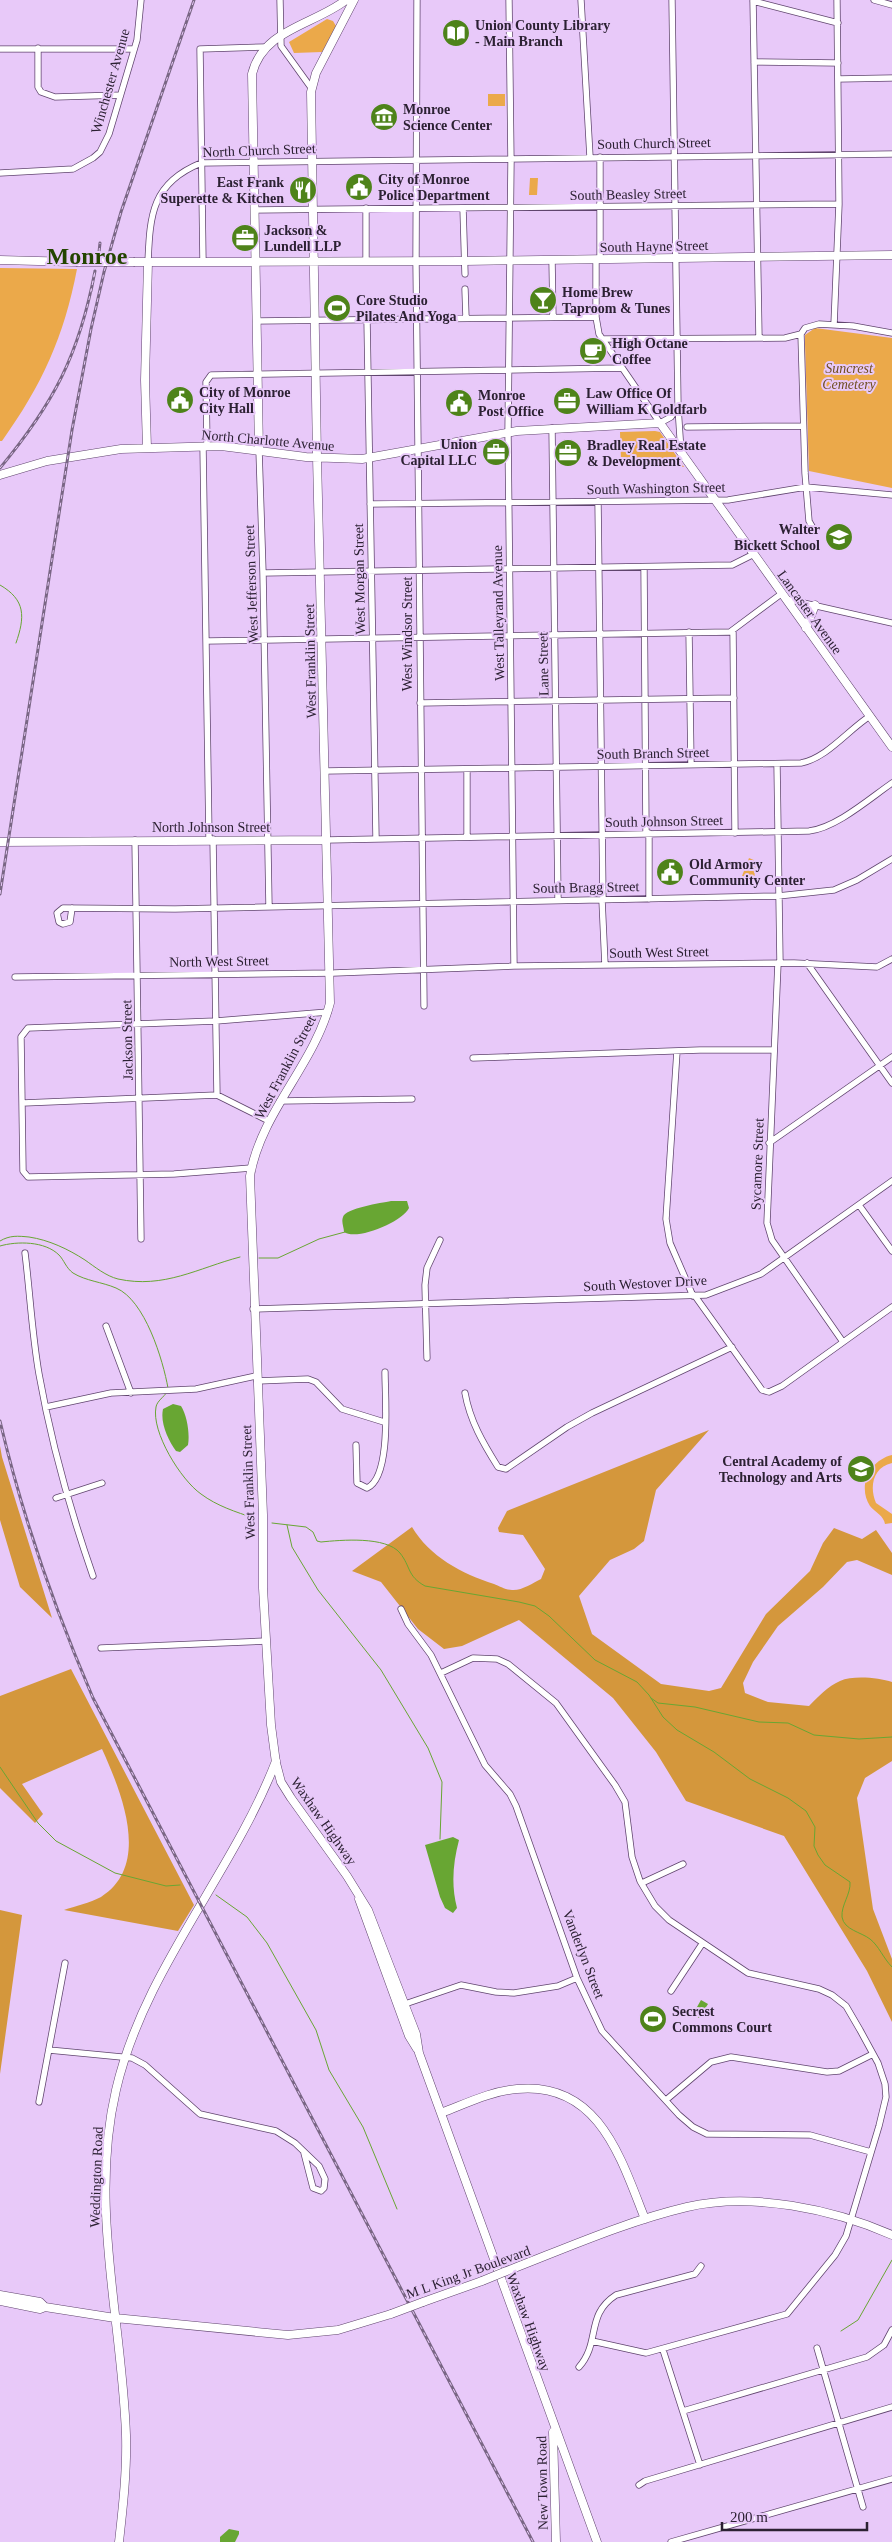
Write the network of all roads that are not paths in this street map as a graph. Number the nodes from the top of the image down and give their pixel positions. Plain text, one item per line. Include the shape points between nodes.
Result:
1 (141, 0) edge
2 (280, 0) edge
3 (346, 0) edge
4 (354, 0) edge
5 (417, 0) edge
6 (509, 0) edge
7 (581, 0) edge
8 (672, 0) edge
9 (837, 0) edge
10 (874, 0) edge
11 (753, 1) edge
12 (892, 6) edge
13 (838, 23) junction
14 (280, 36) junction
15 (266, 47) junction
16 (38, 48) junction
17 (0, 49) edge
18 (134, 49) junction
19 (754, 62) junction
20 (838, 63) junction
21 (892, 78) edge
22 (838, 79) junction
23 (312, 89) junction
24 (120, 95) junction
25 (892, 154) edge
26 (674, 155) junction
27 (756, 155) junction
28 (840, 155) junction
29 (511, 157) junction
30 (590, 157) junction
31 (600, 157) junction
32 (417, 159) junction
33 (253, 161) junction
34 (312, 161) junction
35 (201, 162) junction
36 (0, 173) edge
37 (756, 204) junction
38 (839, 204) junction
39 (600, 206) junction
40 (675, 206) junction
41 (312, 208) junction
42 (366, 208) junction
43 (416, 208) junction
44 (463, 208) junction
45 (510, 208) junction
46 (254, 210) junction
47 (892, 255) edge
48 (838, 256) junction
49 (758, 257) junction
50 (675, 258) junction
51 (598, 259) junction
52 (0, 260) edge
53 (510, 260) junction
54 (552, 260) junction
55 (366, 261) junction
56 (416, 261) junction
57 (464, 261) junction
58 (148, 262) junction
59 (203, 262) junction
60 (255, 262) junction
61 (313, 262) junction
62 (465, 274) dead end
63 (465, 289) dead end
64 (553, 317) junction
65 (596, 317) junction
66 (416, 318) junction
67 (466, 318) junction
68 (510, 318) junction
69 (368, 319) junction
70 (314, 320) junction
71 (256, 321) junction
72 (834, 325) junction
73 (892, 333) edge
74 (801, 334) junction
75 (677, 338) junction
76 (759, 338) junction
77 (602, 340) junction
78 (621, 368) junction
79 (509, 370) junction
80 (417, 371) junction
81 (368, 372) junction
82 (315, 373) junction
83 (257, 374) junction
84 (678, 406) junction
85 (660, 423) junction
86 (803, 426) junction
87 (687, 427) dead end
88 (552, 428) junction
89 (508, 433) junction
90 (205, 446) junction
91 (147, 448) junction
92 (258, 450) junction
93 (418, 450) junction
94 (682, 454) junction
95 (316, 457) junction
96 (369, 458) junction
97 (0, 475) edge
98 (806, 487) junction
99 (892, 495) edge
100 (715, 499) junction
101 (598, 501) junction
102 (509, 502) junction
103 (553, 502) junction
104 (370, 504) junction
105 (418, 504) junction
106 (813, 528) dead end
107 (754, 554) junction
108 (644, 567) junction
109 (554, 568) junction
110 (599, 568) junction
111 (510, 569) junction
112 (419, 570) junction
113 (372, 571) junction
114 (320, 572) junction
115 (263, 573) junction
116 (784, 596) junction
117 (815, 605) junction
118 (892, 623) edge
119 (806, 628) junction
120 (733, 630) junction
121 (689, 632) junction
122 (645, 633) junction
123 (600, 634) junction
124 (511, 635) junction
125 (555, 635) junction
126 (420, 636) junction
127 (322, 638) junction
128 (373, 638) junction
129 (265, 640) junction
130 (206, 641) junction
131 (734, 698) junction
132 (690, 699) junction
133 (601, 700) junction
134 (645, 700) junction
135 (556, 701) junction
136 (420, 702) junction
137 (512, 702) junction
138 (870, 716) junction
139 (892, 747) edge
140 (777, 764) junction
141 (691, 765) junction
142 (734, 765) junction
143 (601, 767) junction
144 (645, 767) junction
145 (421, 768) junction
146 (512, 768) junction
147 (558, 768) junction
148 (467, 769) junction
149 (375, 770) junction
150 (325, 771) junction
151 (892, 783) edge
152 (777, 832) junction
153 (647, 833) junction
154 (735, 833) junction
155 (602, 834) junction
156 (513, 835) junction
157 (557, 835) junction
158 (467, 836) junction
159 (422, 837) junction
160 (376, 838) junction
161 (211, 839) junction
162 (269, 839) junction
163 (135, 840) junction
164 (326, 840) junction
165 (0, 842) edge
166 (892, 859) edge
167 (778, 896) junction
168 (649, 899) junction
169 (558, 900) junction
170 (603, 900) junction
171 (513, 901) junction
172 (328, 904) junction
173 (422, 904) junction
174 (269, 906) junction
175 (72, 908) dead end
176 (136, 908) junction
177 (214, 908) junction
178 (892, 959) edge
179 (779, 963) junction
180 (807, 963) junction
181 (605, 965) junction
182 (514, 966) junction
183 (423, 970) junction
184 (329, 972) junction
185 (215, 974) junction
186 (138, 975) junction
187 (15, 977) dead end
188 (424, 1006) dead end
189 (328, 1012) junction
190 (216, 1021) junction
191 (140, 1023) junction
192 (774, 1050) junction
193 (677, 1051) junction
194 (892, 1057) edge
195 (474, 1058) dead end
196 (880, 1066) junction
197 (892, 1083) edge
198 (218, 1095) junction
199 (140, 1098) junction
200 (412, 1099) dead end
201 (280, 1100) junction
202 (23, 1103) junction
203 (269, 1121) junction
204 (769, 1143) junction
205 (251, 1168) junction
206 (140, 1175) junction
207 (892, 1181) edge
208 (859, 1205) junction
209 (142, 1239) dead end
210 (440, 1240) dead end
211 (892, 1251) edge
212 (25, 1253) dead end
213 (784, 1258) junction
214 (694, 1296) junction
215 (425, 1302) junction
216 (892, 1307) edge
217 (253, 1309) junction
218 (106, 1326) dead end
219 (843, 1342) junction
220 (732, 1348) junction
221 (427, 1358) dead end
222 (385, 1372) dead end
223 (257, 1379) junction
224 (132, 1393) junction
225 (465, 1393) dead end
226 (46, 1408) junction
227 (384, 1422) junction
228 (356, 1445) dead end
229 (102, 1483) dead end
230 (67, 1494) junction
231 (56, 1498) dead end
232 (93, 1576) dead end
233 (401, 1609) dead end
234 (266, 1641) junction
235 (101, 1648) dead end
236 (441, 1673) junction
237 (276, 1761) junction
238 (683, 1864) dead end
239 (642, 1883) junction
240 (357, 1893) junction
241 (702, 1944) junction
242 (65, 1964) dead end
243 (577, 1978) junction
244 (390, 1985) junction
245 (671, 1991) dead end
246 (405, 2004) junction
247 (49, 2050) junction
248 (419, 2053) junction
249 (873, 2054) junction
250 (124, 2058) junction
251 (666, 2100) junction
252 (39, 2102) dead end
253 (441, 2113) junction
254 (871, 2152) junction
255 (304, 2153) junction
256 (645, 2219) junction
257 (850, 2219) junction
258 (892, 2235) edge
259 (701, 2266) dead end
260 (0, 2295) edge
261 (0, 2301) edge
262 (45, 2307) junction
263 (115, 2318) junction
264 (892, 2330) edge
265 (592, 2341) junction
266 (817, 2348) dead end
267 (663, 2350) junction
268 (579, 2367) dead end
269 (824, 2370) junction
270 (892, 2407) edge
271 (683, 2411) junction
272 (553, 2423) junction
273 (840, 2424) junction
274 (700, 2464) junction
275 (892, 2479) edge
276 (639, 2485) dead end
277 (857, 2488) junction
278 (863, 2507) dead end
279 (119, 2542) edge
280 (556, 2542) edge
281 (597, 2542) edge
282 (672, 2542) edge

1 - 18 street, Winchester Avenue
2 - 14 street
3 - 14 main road
4 - 23 main road, West Franklin Street via 316,74
5 - 32 street, West Windsor Street
6 - 29 street, West Talleyrand Avenue
7 - 30 street
8 - 26 street
9 - 13 street
10 - 12 street
11 - 13 street
11 - 19 street
13 - 20 street
14 - 15 main road
14 - 23 street via 282,46
15 - 33 main road, West Jefferson Street via 252,74
15 - 35 street via 200,49
16 - 17 street
16 - 18 street
16 - 24 street via 38,87 41,92 55,97
18 - 24 street, Winchester Avenue
19 - 20 street
19 - 27 street
20 - 22 street
21 - 22 street
22 - 28 street
23 - 34 main road, West Franklin Street
24 - 36 street, Winchester Avenue via 105,144 93,158 62,171
25 - 28 street, South Church Street
26 - 27 street, South Church Street
26 - 31 street, South Church Street
26 - 40 street
27 - 28 street, South Church Street
27 - 37 street
28 - 38 street
29 - 30 street, South Church Street
29 - 32 street, South Church Street
29 - 45 street, West Talleyrand Avenue
30 - 31 street, South Church Street
31 - 39 street, Lancaster Avenue
32 - 34 street, North Church Street
32 - 43 street, West Windsor Street
33 - 34 street, North Church Street
33 - 35 street, North Church Street
33 - 46 main road, West Jefferson Street
34 - 41 main road, West Franklin Street
35 - 58 street, North Church Street via 177,175 160,195 150,222
35 - 59 street
37 - 38 street, South Beasley Street
37 - 40 street, South Beasley Street
37 - 49 street
38 - 48 street
39 - 40 street, South Beasley Street
39 - 45 street, South Beasley Street
39 - 51 street, Lancaster Avenue
40 - 50 street
41 - 42 street, South Beasley Street
41 - 46 street, South Beasley Street
41 - 61 main road, West Franklin Street
42 - 43 street, South Beasley Street
42 - 55 street
43 - 44 street, South Beasley Street
43 - 56 street, West Windsor Street
44 - 45 street, South Beasley Street
44 - 57 street
45 - 53 street, West Talleyrand Avenue
46 - 60 main road, West Jefferson Street
47 - 48 main road, South Hayne Street
48 - 49 main road, South Hayne Street
48 - 72 street
49 - 50 main road, South Hayne Street
49 - 76 street
50 - 51 main road, South Hayne Street
50 - 75 street
51 - 54 main road, South Hayne Street
51 - 65 street, Lancaster Avenue
52 - 58 main road, South Hayne Street, bridge
53 - 54 main road, South Hayne Street
53 - 57 main road, South Hayne Street
53 - 68 street, West Talleyrand Avenue
54 - 64 street
55 - 56 main road, South Hayne Street
55 - 61 main road, South Hayne Street
56 - 57 main road, South Hayne Street
56 - 66 street, West Windsor Street
57 - 62 street
58 - 59 main road, South Hayne Street
58 - 91 main road, North Church Street
59 - 60 main road, South Hayne Street
60 - 61 main road, South Hayne Street
60 - 71 main road, West Jefferson Street
61 - 70 main road, West Franklin Street
63 - 67 street
64 - 65 street
64 - 68 street
65 - 77 street, Lancaster Avenue
66 - 67 street
66 - 69 street
66 - 80 street, West Windsor Street
67 - 68 street
68 - 79 street, West Talleyrand Avenue
69 - 70 street
69 - 81 street, West Morgan Street
70 - 71 street
70 - 82 main road, West Franklin Street
71 - 83 main road, West Jefferson Street
72 - 73 street
72 - 74 street via 812,326
74 - 76 street
74 - 86 street
75 - 76 street
75 - 77 street
75 - 84 street
77 - 78 street, Lancaster Avenue
78 - 79 street
78 - 85 street, Lancaster Avenue
79 - 80 street
79 - 89 street, West Talleyrand Avenue
80 - 81 street
80 - 93 street, West Windsor Street
81 - 82 street
81 - 96 street, West Morgan Street
82 - 83 street
82 - 95 main road, West Franklin Street
83 - 90 street via 211,375 206,380
83 - 92 main road, West Jefferson Street
84 - 85 street via 671,417
84 - 94 street
85 - 88 main road, North Charlotte Avenue
85 - 94 main road, Lancaster Avenue
86 - 87 street
86 - 98 street
88 - 89 main road, North Charlotte Avenue
88 - 103 street, Lane Street
89 - 93 main road, North Charlotte Avenue
89 - 102 street, West Talleyrand Avenue
90 - 91 main road, North Charlotte Avenue
90 - 92 main road, North Charlotte Avenue
90 - 130 street
91 - 97 main road, North Charlotte Avenue via 83,454 25,466
92 - 95 main road, North Charlotte Avenue
92 - 115 street, West Jefferson Street
93 - 96 main road, North Charlotte Avenue
93 - 105 street, West Windsor Street
94 - 100 main road, Lancaster Avenue
95 - 96 main road, North Charlotte Avenue
95 - 114 main road, West Franklin Street
96 - 104 street, West Morgan Street
98 - 99 street, South Washington Street
98 - 100 street, South Washington Street via 728,500
98 - 106 street via 809,521
100 - 101 street, South Washington Street
100 - 107 main road, Lancaster Avenue
101 - 103 street, South Washington Street
101 - 110 street
102 - 103 street, South Washington Street
102 - 105 street, South Washington Street
102 - 111 street, West Talleyrand Avenue
103 - 109 street, Lane Street
104 - 105 street, South Washington Street
104 - 113 street, West Morgan Street
105 - 112 street, West Windsor Street
107 - 108 street via 732,565
107 - 116 main road, Lancaster Avenue
108 - 110 street
108 - 122 street
109 - 110 street
109 - 111 street
109 - 125 street, Lane Street
110 - 123 street
111 - 112 street
111 - 124 street, West Talleyrand Avenue
112 - 113 street
112 - 126 street, West Windsor Street
113 - 114 street
113 - 128 street, West Morgan Street
114 - 115 street
114 - 127 main road, West Franklin Street
115 - 129 street, West Jefferson Street
116 - 117 street
116 - 119 main road, Lancaster Avenue
116 - 120 street
117 - 118 street
117 - 119 main road
119 - 138 main road, Lancaster Avenue
120 - 121 street
120 - 131 street
121 - 122 street
121 - 132 street
122 - 123 street
122 - 134 street
123 - 125 street
123 - 133 street
124 - 125 street
124 - 126 street
124 - 137 street, West Talleyrand Avenue
125 - 135 street, Lane Street
126 - 128 street
126 - 136 street, West Windsor Street
127 - 128 street
127 - 129 street
127 - 150 main road, West Franklin Street
128 - 149 street, West Morgan Street
129 - 130 street
129 - 162 street, West Jefferson Street
130 - 161 street
131 - 132 street
131 - 142 street
132 - 134 street
132 - 141 street
133 - 134 street
133 - 135 street
133 - 143 street
134 - 144 street
135 - 137 street
135 - 147 street, Lane Street
136 - 137 street
136 - 145 street, West Windsor Street
137 - 146 street, West Talleyrand Avenue
138 - 139 main road, Lancaster Avenue
138 - 140 street, South Branch Street via 808,762
140 - 142 street, South Branch Street
140 - 152 street, Sycamore Street
141 - 142 street, South Branch Street
141 - 144 street, South Branch Street
142 - 154 street
143 - 144 street, South Branch Street
143 - 147 street, South Branch Street
143 - 155 street
144 - 153 street
145 - 148 street, South Branch Street
145 - 149 street, South Branch Street
145 - 159 street, West Windsor Street
146 - 147 street, South Branch Street
146 - 148 street, South Branch Street
146 - 156 street, West Talleyrand Avenue
147 - 157 street, Lane Street
148 - 158 street
149 - 150 street, South Branch Street
149 - 160 street, West Morgan Street
150 - 164 main road, West Franklin Street
151 - 152 street, South Johnson Street via 821,830
152 - 154 street, South Johnson Street
152 - 167 street, Sycamore Street
153 - 154 street, South Johnson Street
153 - 155 street, South Johnson Street
153 - 168 street
155 - 157 street, South Johnson Street
155 - 170 street
156 - 157 street, South Johnson Street
156 - 158 street, South Johnson Street
156 - 171 street, West Talleyrand Avenue
157 - 169 street, Lane Street
158 - 159 street, South Johnson Street
159 - 160 street, North Johnson Street
159 - 173 street, West Windsor Street
160 - 164 street, North Johnson Street
161 - 162 main road, North Johnson Street
161 - 163 main road, North Johnson Street
161 - 177 street
162 - 164 main road, North Johnson Street
162 - 174 street, West Jefferson Street
163 - 165 main road, North Johnson Street
163 - 176 street, Jackson Street
164 - 172 main road, West Franklin Street
166 - 167 street, South Bragg Street via 834,890
167 - 168 street, South Bragg Street
167 - 179 street, Sycamore Street
168 - 170 street, South Bragg Street
169 - 170 street, South Bragg Street
169 - 171 street, South Bragg Street
170 - 181 street
171 - 173 street, South Bragg Street
171 - 182 street, West Talleyrand Avenue
172 - 173 street, South Bragg Street
172 - 174 street, South Bragg Street
172 - 184 main road, West Franklin Street
173 - 183 street, West Windsor Street
174 - 177 street, South Bragg Street
175 - 176 street, South Bragg Street
176 - 177 street, South Bragg Street
176 - 186 street, Jackson Street
177 - 185 street
178 - 180 street, South West Street via 877,968
179 - 180 street, South West Street
179 - 181 street, South West Street
179 - 192 street, Sycamore Street
180 - 196 street
181 - 182 street, South West Street
182 - 183 street, South West Street
183 - 184 street, North West Street
183 - 188 street, West Windsor Street
184 - 185 street, North West Street
184 - 189 main road, West Franklin Street
185 - 186 street, North West Street
185 - 190 street
186 - 187 street, North West Street
186 - 191 street, Jackson Street
189 - 190 street
189 - 201 main road, West Franklin Street
190 - 191 street
190 - 198 street
191 - 199 street, Jackson Street
191 - 202 street via 28,1028 23,1031
192 - 193 street
192 - 204 street, Sycamore Street
193 - 195 street
193 - 214 street via 666,1219 670,1243
194 - 196 street
196 - 197 street
196 - 204 street
198 - 199 street
198 - 203 street
199 - 202 street
199 - 206 street, Jackson Street
200 - 201 street
201 - 203 main road, West Franklin Street
202 - 206 street via 23,1172 28,1177
203 - 205 main road, West Franklin Street
204 - 213 street, Sycamore Street via 767,1224 772,1240
205 - 206 street
205 - 217 main road, West Franklin Street
206 - 209 street, Jackson Street
207 - 208 street, South Westover Drive
208 - 211 street
208 - 213 street, South Westover Drive
210 - 215 street via 427,1268
212 - 226 street
213 - 214 street, South Westover Drive via 761,1274 730,1288
213 - 219 street, Sycamore Street
214 - 215 street, South Westover Drive
214 - 220 street
215 - 217 street, South Westover Drive
215 - 221 street
216 - 219 street
217 - 223 main road, West Franklin Street
218 - 224 street
219 - 220 street via 769,1392 762,1390
220 - 225 street via 592,1413 506,1469 498,1467 469,1414
222 - 227 street
223 - 224 street via 196,1389
223 - 227 street via 308,1379 316,1382 342,1409
223 - 234 main road, West Franklin Street
224 - 226 street via 111,1393
226 - 230 street
227 - 228 street via 386,1434 380,1470 372,1486 367,1488 357,1483
229 - 230 street
230 - 231 street
230 - 232 street
233 - 236 street, Vanderlyn Street
234 - 235 street
234 - 237 main road, West Franklin Street
236 - 239 street via 473,1658 497,1659 508,1664 556,1703 625,1802 632,1857
236 - 243 street, Vanderlyn Street via 485,1765 516,1806
237 - 240 main road, Waxhaw Highway via 281,1782 290,1798
237 - 250 main road, Weddington Road via 254,1810 146,2002
238 - 239 street
239 - 241 street via 655,1906
240 - 244 main road, Waxhaw Highway
240 - 246 main road, Waxhaw Highway via 374,1922
241 - 245 street
241 - 249 street via 748,1973 819,1989 832,1995 846,2006
242 - 247 street
243 - 246 street via 558,1986 514,1993 461,1985
243 - 251 street, Vanderlyn Street via 602,2031
244 - 246 main road
244 - 248 main road, Waxhaw Highway via 409,2036
246 - 248 main road, Waxhaw Highway
247 - 250 street
247 - 252 street
248 - 253 main road, Waxhaw Highway
249 - 251 street via 839,2071 827,2072 751,2058 726,2058 711,2062
249 - 254 street via 885,2084 886,2097
250 - 255 street via 132,2058 145,2066 200,2114 276,2131
250 - 263 main road, Weddington Road via 110,2121 106,2162 105,2212
251 - 254 street, Vanderlyn Street via 694,2127 707,2134 810,2135
253 - 256 main road via 517,2088 538,2089 572,2100 590,2112 609,2134
253 - 272 main road, Waxhaw Highway
254 - 257 street
255 - 255 street via 313,2188 322,2191 326,2184 323,2172
256 - 257 main road, M L King Jr Boulevard via 688,2207 737,2202 790,2206
256 - 263 main road, M L King Jr Boulevard, bridge via 391,2314 338,2330 288,2334 246,2332
257 - 258 main road, M L King Jr Boulevard
257 - 267 street via 846,2236 835,2255 787,2314
259 - 265 street via 696,2274 616,2296 605,2303 598,2312
260 - 262 main road, M L King Jr Boulevard via 40,2302
261 - 262 main road, M L King Jr Boulevard via 40,2309
262 - 263 main road, M L King Jr Boulevard
263 - 279 main road, Weddington Road via 126,2435 126,2474
264 - 269 street via 877,2352
265 - 267 street via 639,2353
265 - 268 street
266 - 269 street
267 - 271 street
269 - 271 street
269 - 273 street
270 - 273 street
271 - 274 street
272 - 280 main road, New Town Road
272 - 281 main road, Waxhaw Highway
273 - 274 street
273 - 277 street
274 - 276 street
275 - 277 street
277 - 278 street
277 - 282 street

